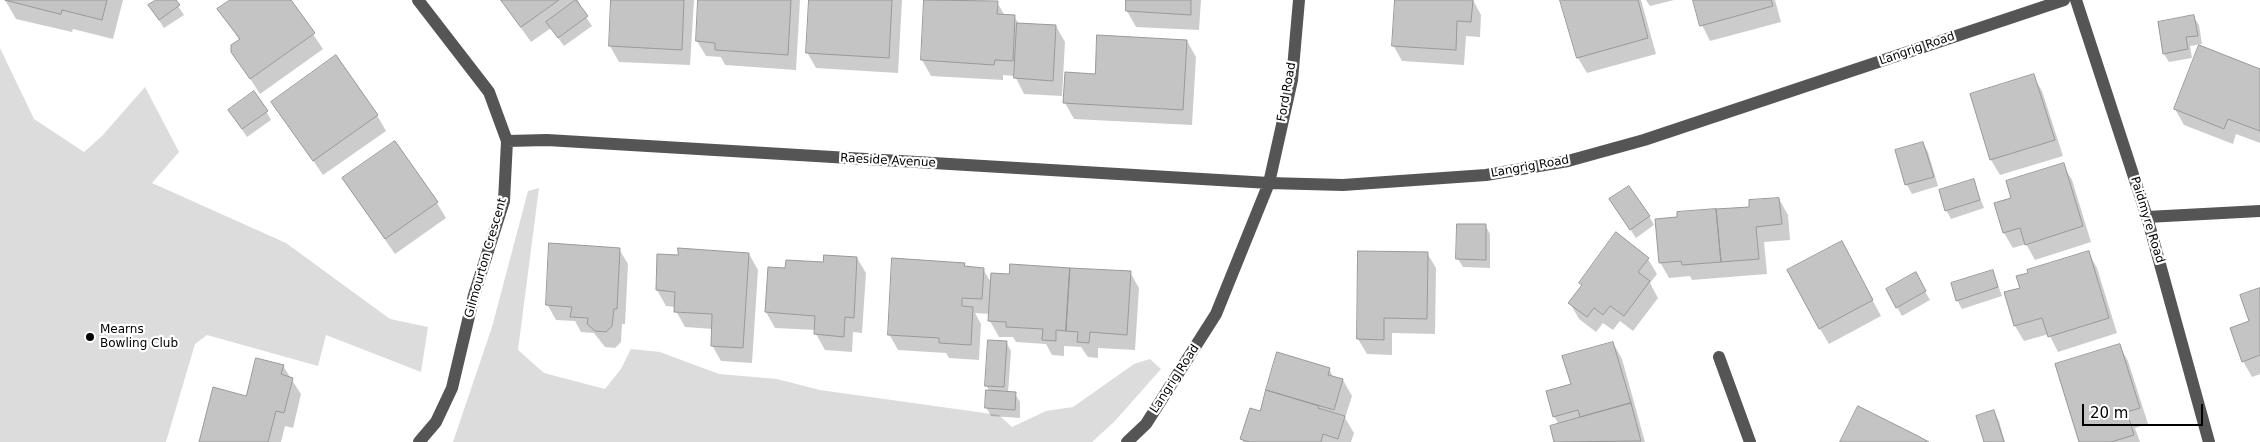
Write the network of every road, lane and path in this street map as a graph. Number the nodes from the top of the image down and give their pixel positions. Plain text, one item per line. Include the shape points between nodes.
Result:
1 (418, 0) edge
2 (1299, 0) edge
3 (2064, 0) edge
4 (2076, 0) edge
5 (507, 140) junction
6 (1269, 183) junction
7 (2260, 211) edge
8 (2147, 217) junction
9 (1719, 357) dead end
10 (419, 442) edge
11 (1128, 442) edge
12 (1750, 442) edge
13 (2209, 442) edge

1 - 5 street, Gilmourton Crescent via 489,92
2 - 6 street, Ford Road via 1292,80
3 - 6 street, Langrig Road via 1644,140 1568,161 1486,175 1342,185
4 - 8 street, Paidmyre Road
5 - 6 street, Raeside Avenue
5 - 10 street, Gilmourton Crescent via 504,201 474,295 452,388 436,422
6 - 11 street, Langrig Road via 1216,314 1146,424
7 - 8 street
8 - 13 street, Paidmyre Road
9 - 12 street

